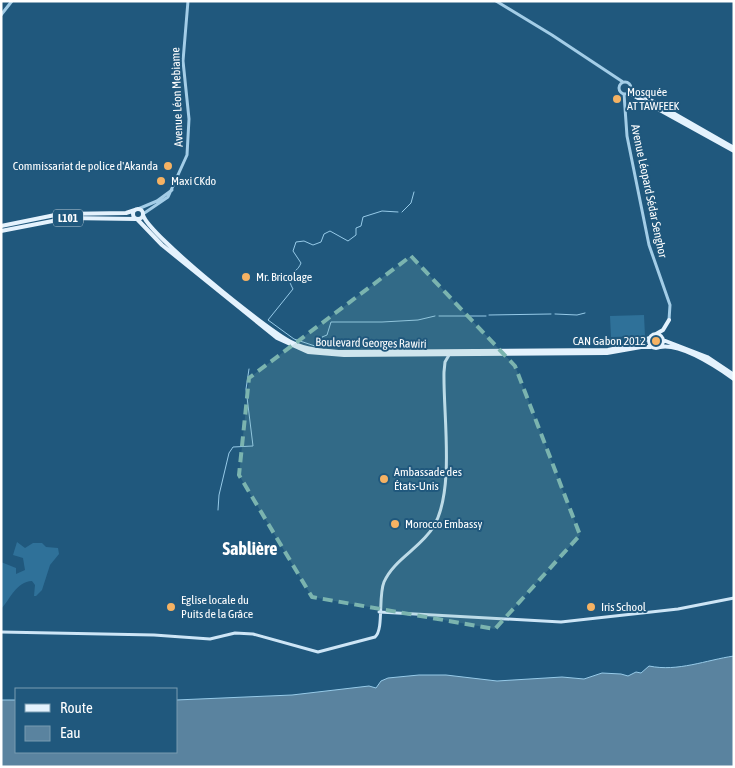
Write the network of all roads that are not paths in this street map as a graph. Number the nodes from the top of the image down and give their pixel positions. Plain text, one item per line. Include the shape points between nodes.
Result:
1 (12, 1) edge
2 (188, 1) edge
3 (496, 1) edge
4 (1, 15) edge
5 (623, 82) junction
6 (628, 92) junction
7 (734, 149) edge
8 (173, 189) junction
9 (136, 210) junction
10 (143, 215) junction
11 (136, 219) junction
12 (1, 226) edge
13 (1, 231) edge
14 (669, 320) junction
15 (656, 334) junction
16 (649, 338) junction
17 (663, 339) junction
18 (651, 347) junction
19 (660, 347) junction
20 (438, 354) junction
21 (451, 354) junction
22 (445, 362) junction
23 (734, 375) edge
24 (734, 379) edge
25 (734, 598) edge
26 (380, 612) junction
27 (1, 632) edge

1 - 4 street
2 - 8 street, Avenue Léon Mebiame via 183,61 189,142 185,162
3 - 5 street
5 - 6 street via 629,83
5 - 6 street, Avenue Léopard Sédar Senghor via 620,89
6 - 7 main road
6 - 14 street, Avenue Léopard Sédar Senghor via 626,131 651,251 670,305
8 - 9 street via 157,201
8 - 10 street via 166,199
9 - 10 main road, Boulevard Georges Rawiri
9 - 11 main road via 133,214
9 - 12 main road, L101 via 60,214
10 - 11 main road
10 - 16 main road, Boulevard Georges Rawiri via 161,239 251,314 284,338 311,349 340,352 608,350
11 - 13 main road, L101 via 68,218
11 - 20 main road, Boulevard Georges Rawiri via 240,309 289,345 324,354
14 - 15 main road
14 - 17 main road
15 - 16 main road
15 - 17 main road
16 - 18 main road
17 - 19 main road
17 - 23 main road via 707,356
18 - 19 main road
18 - 21 main road, Boulevard Georges Rawiri via 609,353
19 - 24 main road via 702,358
20 - 21 main road, Boulevard Georges Rawiri
20 - 22 main road
21 - 22 main road
22 - 26 main road via 442,508 427,536 386,577 380,594
25 - 26 main road via 678,609 561,622
26 - 27 main road via 379,631 375,637 318,652 264,635 246,633 205,639

